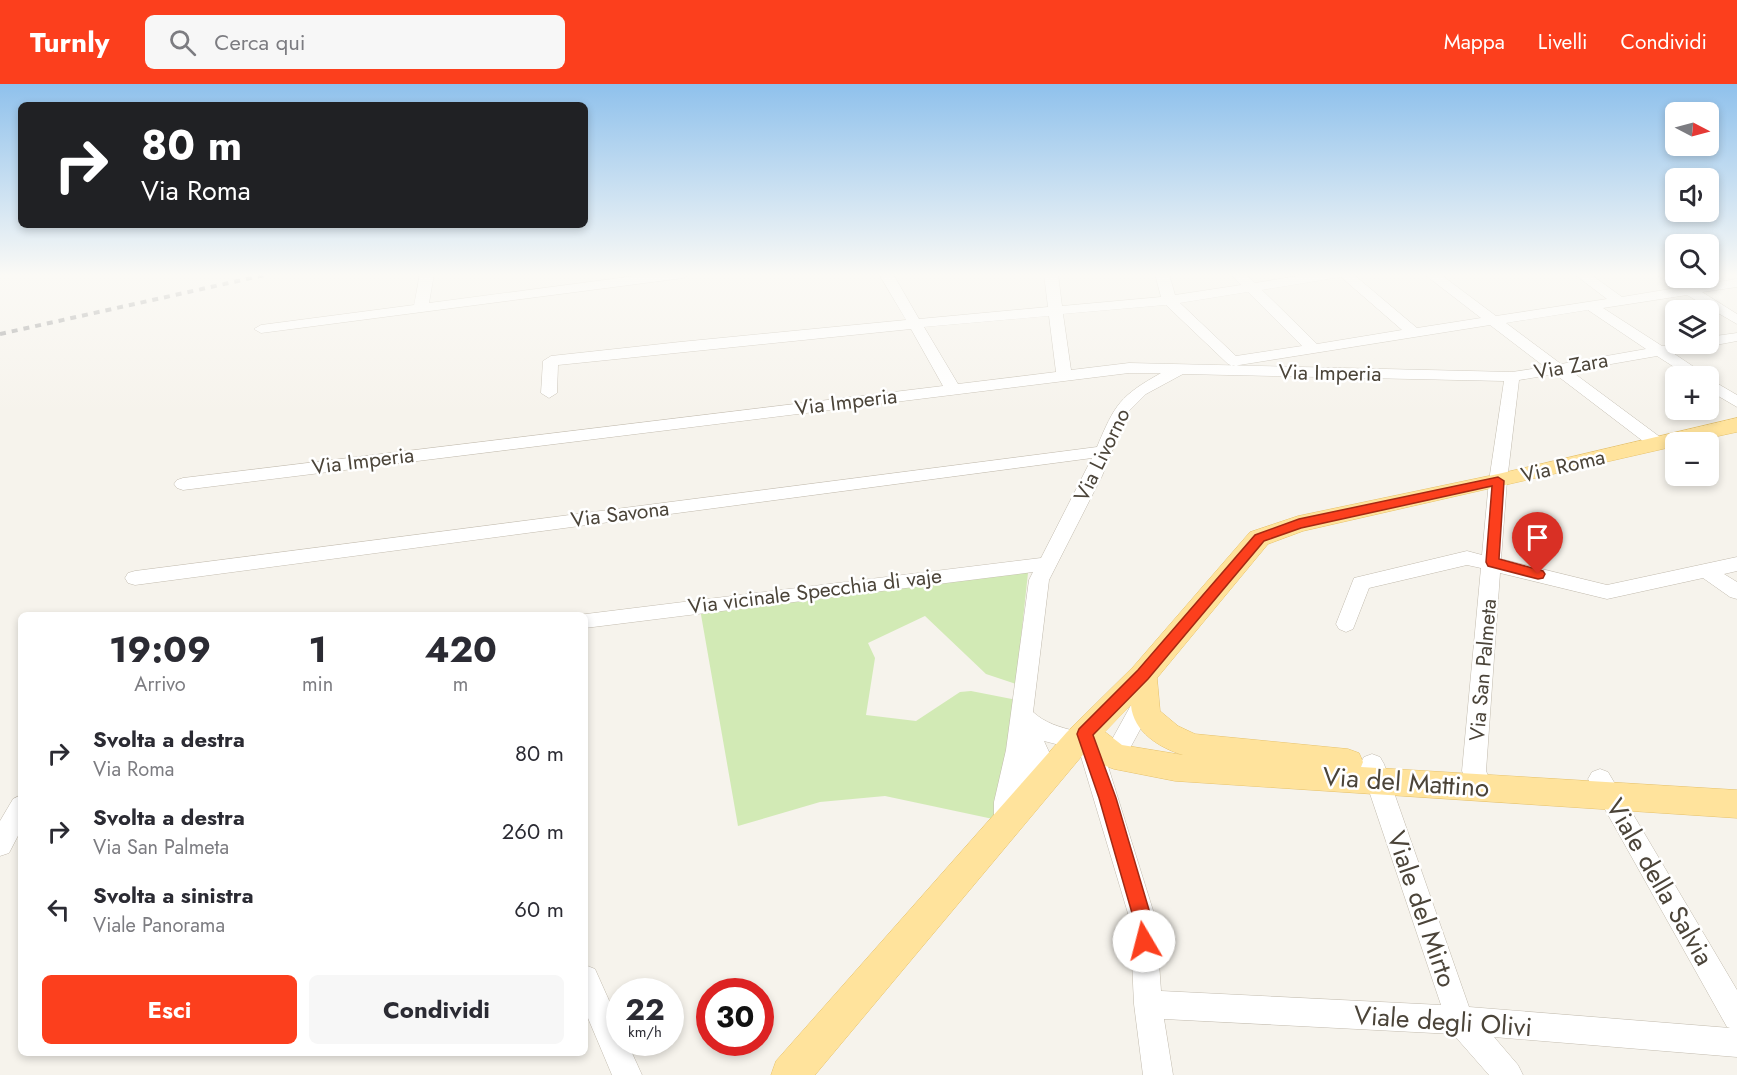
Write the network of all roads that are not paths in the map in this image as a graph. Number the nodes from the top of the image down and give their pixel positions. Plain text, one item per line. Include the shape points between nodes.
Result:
1 (325, 320) edge
2 (912, 320) edge
3 (944, 320) edge
4 (1057, 320) edge
5 (1190, 320) edge
6 (1284, 320) edge
7 (1399, 320) edge
8 (1505, 320) edge
9 (1612, 320) edge
10 (1494, 322) junction
11 (914, 323) junction
12 (261, 329) dead end
13 (1415, 334) junction
14 (1737, 337) edge
15 (1719, 340) edge
16 (1314, 349) junction
17 (1665, 350) edge
18 (1659, 351) junction
19 (1682, 366) edge
20 (1182, 369) junction
21 (1557, 369) junction
22 (1064, 376) junction
23 (1512, 377) junction
24 (953, 389) junction
25 (1719, 390) edge
26 (549, 393) dead end
27 (1737, 402) edge
28 (1737, 425) edge
29 (1658, 444) junction
30 (1104, 451) junction
31 (1498, 481) junction
32 (183, 484) dead end
33 (1492, 562) junction
34 (1046, 564) junction
35 (1737, 564) edge
36 (1706, 570) junction
37 (135, 578) dead end
38 (1737, 592) edge
39 (588, 620) edge
40 (1346, 624) dead end
41 (1144, 688) junction
42 (1022, 716) junction
43 (1081, 737) junction
44 (1017, 750) junction
45 (1114, 756) junction
46 (1375, 772) junction
47 (1048, 776) junction
48 (1477, 779) junction
49 (1605, 787) junction
50 (1737, 787) edge
51 (1737, 804) edge
52 (18, 812) edge
53 (1006, 824) junction
54 (0, 845) edge
55 (588, 987) edge
56 (1148, 1004) junction
57 (1737, 1017) edge
58 (1460, 1020) junction
59 (1737, 1043) edge
60 (627, 1075) edge
61 (790, 1075) edge
62 (1158, 1075) edge
63 (1508, 1075) edge

1 - 12 street
2 - 11 street
3 - 11 street
4 - 22 street
5 - 16 street via 1233,361
6 - 16 street
7 - 13 street
8 - 10 street
9 - 18 street
10 - 13 street
10 - 21 street
11 - 24 street
11 - 26 street via 551,361
13 - 16 street
14 - 15 street
17 - 18 street, Via Zara
18 - 19 street
18 - 21 street, Via Zara
20 - 22 street, Via Imperia via 1129,368
20 - 23 street, Via Imperia
20 - 30 street, Via Livorno via 1127,402
21 - 23 street, Via Zara
21 - 29 street
22 - 24 street, Via Imperia
23 - 31 street, Via Zara
24 - 32 street, Via Imperia
25 - 27 street
28 - 29 main road, Via Roma
29 - 31 main road, Via Roma
30 - 34 street, Via Livorno
30 - 37 street, Via Savona
31 - 33 street, Via San Palmeta
31 - 41 main road, Via Roma via 1299,524 1259,538
33 - 36 street via 1607,592
33 - 40 street via 1467,558 1361,583
33 - 48 street, Via San Palmeta
34 - 39 street, Via vicinale Specchia di vaje
34 - 42 street, Via Livorno via 1034,609
35 - 36 street
36 - 38 street
41 - 43 main road, Via Roma
41 - 45 street
41 - 46 main road, Via del Mattino via 1146,714 1169,738 1195,747
42 - 43 street via 1047,734
42 - 44 street, Via Livorno
42 - 47 street
43 - 45 main road, Via del Mattino
43 - 47 main road, Via Roma
43 - 56 street via 1107,798 1143,920
44 - 47 street via 1022,767 1030,776
44 - 53 street, Via Livorno via 1006,802
45 - 46 main road, Via del Mattino via 1175,768
46 - 48 main road, Via del Mattino
46 - 58 street, Viale del Mirto
47 - 53 main road, Via Roma
48 - 49 main road, Via del Mattino
49 - 50 main road, Via del Mattino
49 - 51 main road, Via del Mattino
49 - 57 street, Viale della Salvia
52 - 54 street
53 - 61 main road, Via Roma
55 - 60 street
56 - 58 street, Viale degli Olivi
56 - 62 street
58 - 59 street, Viale degli Olivi
58 - 63 street, Viale del Mirto

